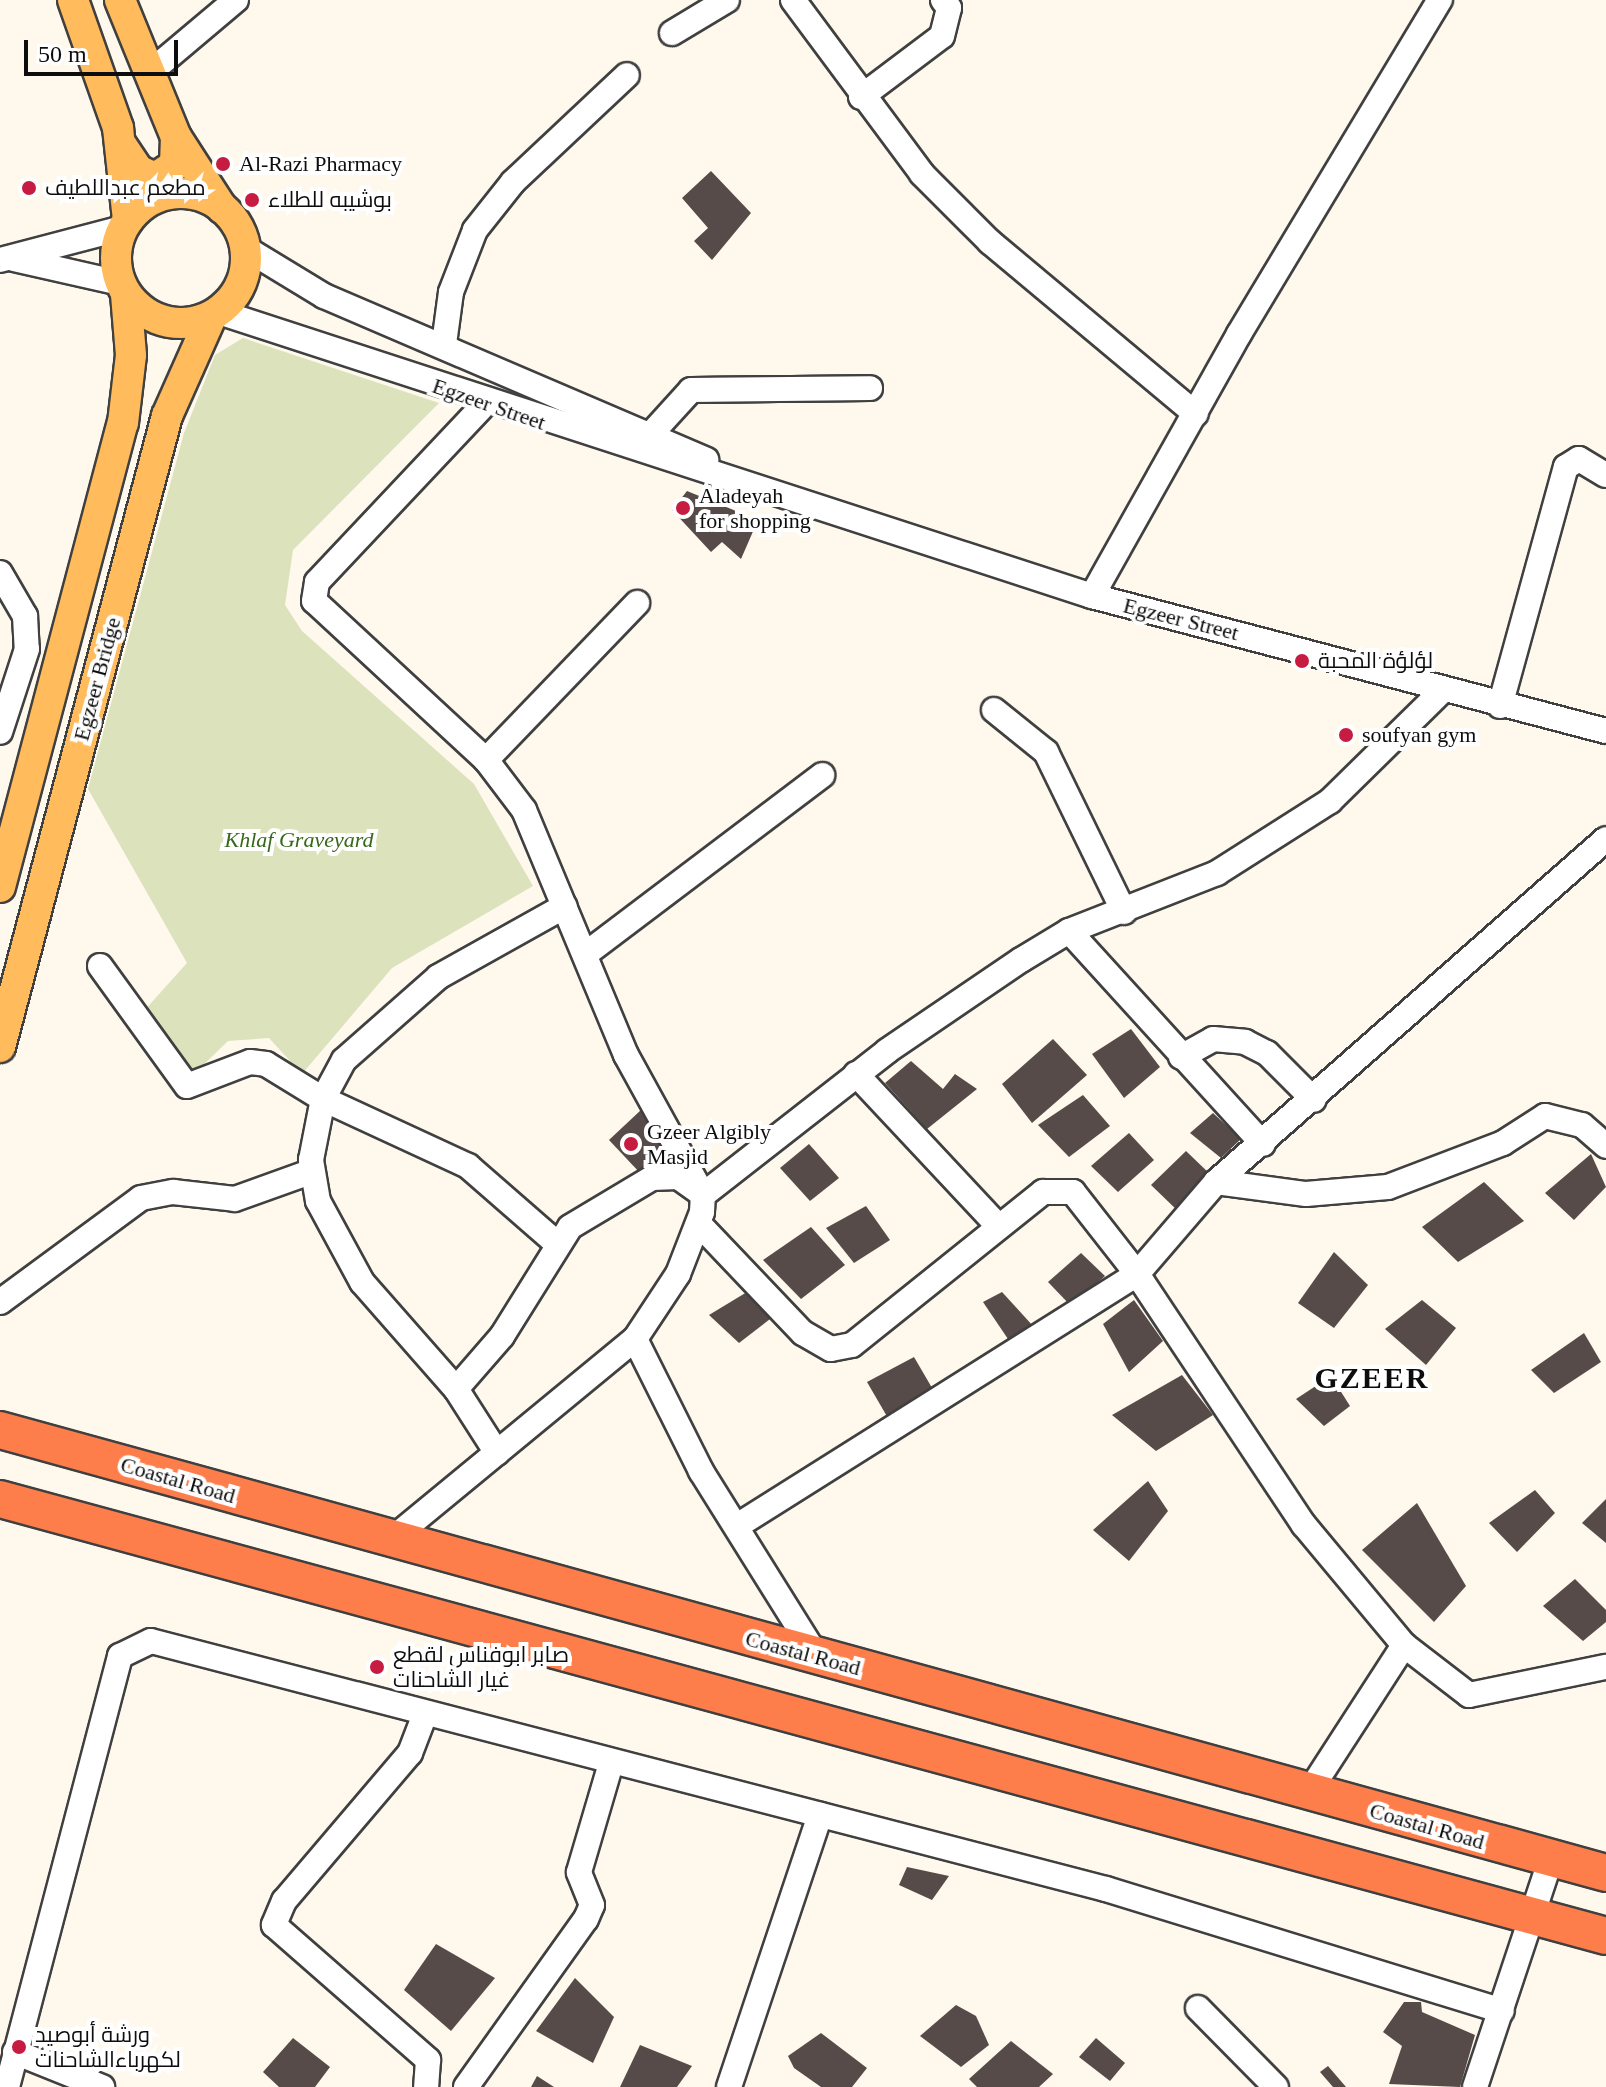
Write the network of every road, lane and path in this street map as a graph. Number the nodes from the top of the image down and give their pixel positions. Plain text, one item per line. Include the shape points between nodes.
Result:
1 (73, 0) edge
2 (120, 0) edge
3 (236, 0) edge
4 (727, 0) edge
5 (793, 0) edge
6 (943, 0) edge
7 (1440, 0) edge
8 (672, 33) dead end
9 (148, 74) junction
10 (627, 75) dead end
11 (861, 97) junction
12 (176, 137) junction
13 (122, 146) junction
14 (224, 209) junction
15 (125, 224) junction
16 (245, 248) junction
17 (6, 260) edge
18 (123, 288) junction
19 (215, 315) junction
20 (444, 344) junction
21 (870, 388) dead end
22 (485, 404) junction
23 (1196, 414) junction
24 (651, 434) junction
25 (1606, 475) edge
26 (762, 487) junction
27 (0, 573) edge
28 (1092, 596) junction
29 (637, 603) dead end
30 (1441, 692) junction
31 (1500, 706) junction
32 (994, 710) dead end
33 (1606, 731) edge
34 (0, 732) edge
35 (486, 760) junction
36 (822, 775) dead end
37 (1606, 839) edge
38 (0, 887) edge
39 (565, 906) junction
40 (1124, 912) junction
41 (1069, 931) junction
42 (587, 953) junction
43 (100, 966) dead end
44 (0, 1047) edge
45 (1181, 1057) junction
46 (856, 1074) junction
47 (323, 1099) junction
48 (1314, 1100) junction
49 (1263, 1144) junction
50 (1606, 1146) edge
51 (310, 1172) junction
52 (1216, 1182) junction
53 (703, 1195) junction
54 (700, 1225) junction
55 (999, 1227) junction
56 (555, 1242) junction
57 (1137, 1274) junction
58 (0, 1302) edge
59 (635, 1339) junction
60 (456, 1389) junction
61 (0, 1430) edge
62 (497, 1453) junction
63 (0, 1499) edge
64 (737, 1526) junction
65 (392, 1539) junction
66 (1404, 1645) junction
67 (818, 1658) junction
68 (1606, 1667) edge
69 (425, 1714) junction
70 (611, 1763) junction
71 (1309, 1792) junction
72 (820, 1815) junction
73 (1551, 1859) junction
74 (1606, 1873) edge
75 (1532, 1916) junction
76 (1606, 1936) edge
77 (1198, 2008) dead end
78 (1502, 2011) junction
79 (15, 2052) junction
80 (7, 2087) edge
81 (102, 2087) edge
82 (426, 2087) edge
83 (466, 2087) edge
84 (729, 2087) edge
85 (1276, 2087) edge
86 (1475, 2087) edge

1 - 13 main road
2 - 9 main road
3 - 9 street
4 - 8 street
5 - 11 street
6 - 11 street via 949,8 942,36
7 - 23 street
9 - 12 main road
10 - 20 street via 513,182 475,230 451,292
11 - 23 street via 922,174 990,242
12 - 13 main road via 175,165 155,178 138,170
12 - 14 main road
13 - 15 main road
14 - 15 main road via 181,193 151,200
14 - 16 main road
15 - 17 street
15 - 18 main road via 116,250
16 - 19 main road via 243,276
16 - 20 street, Egzeer Street via 324,296
17 - 18 street
18 - 19 main road via 160,320
18 - 38 main road, Egzeer Bridge via 131,355 123,423
19 - 22 street, Egzeer Street
19 - 44 main road, Egzeer Bridge via 167,416
20 - 24 street, Egzeer Street
21 - 24 street via 691,390
22 - 26 street, Egzeer Street
22 - 35 street via 314,591 322,612
23 - 28 street
24 - 26 street, Egzeer Street
25 - 31 street via 1579,459 1566,467
26 - 28 street, Egzeer Street
27 - 34 street via 25,616 27,649
28 - 30 street, Egzeer Street
29 - 35 street
30 - 31 street, Egzeer Street
30 - 40 street via 1330,801 1217,873
31 - 33 street, Egzeer Street
32 - 40 street via 1046,752
35 - 39 street via 524,810
36 - 42 street
37 - 48 street
39 - 42 street
39 - 47 street via 438,977 344,1060
40 - 41 street
41 - 45 street
41 - 46 street
42 - 53 street via 642,1088
43 - 47 street via 187,1086 258,1061
45 - 48 street via 1213,1039 1245,1042 1267,1053
45 - 49 street
46 - 53 street
46 - 55 street
47 - 51 street
47 - 56 street via 468,1166
48 - 49 street
49 - 52 street
50 - 52 street via 1582,1125 1545,1116 1503,1143 1388,1187 1306,1194
51 - 58 street via 235,1199 173,1192 141,1198
51 - 60 street via 318,1201 362,1282
52 - 57 street
53 - 54 street
53 - 56 street via 678,1177 652,1178 596,1207
54 - 55 street via 803,1333 831,1349 852,1345
54 - 59 street
55 - 57 street via 1043,1192 1063,1188 1080,1197
56 - 60 street via 502,1336
57 - 64 street
57 - 66 street via 1304,1525
59 - 62 street
59 - 64 street via 673,1421
60 - 62 street
61 - 65 highway, Coastal Road
62 - 65 street
63 - 75 highway
64 - 67 street
65 - 67 highway, Coastal Road
66 - 68 street via 1469,1695 1499,1695
66 - 71 street
67 - 71 highway, Coastal Road
69 - 70 street
69 - 79 street via 151,1641 132,1645 120,1656
69 - 82 street via 410,1753 284,1901 274,1925 428,2060
70 - 72 street
70 - 83 street via 579,1872 592,1905 586,1919
71 - 73 highway, Coastal Road
72 - 78 street via 1106,1889
72 - 84 street
73 - 74 highway, Coastal Road
73 - 75 street
75 - 76 highway
75 - 78 street
77 - 85 street
78 - 86 street
79 - 80 street
79 - 81 street

